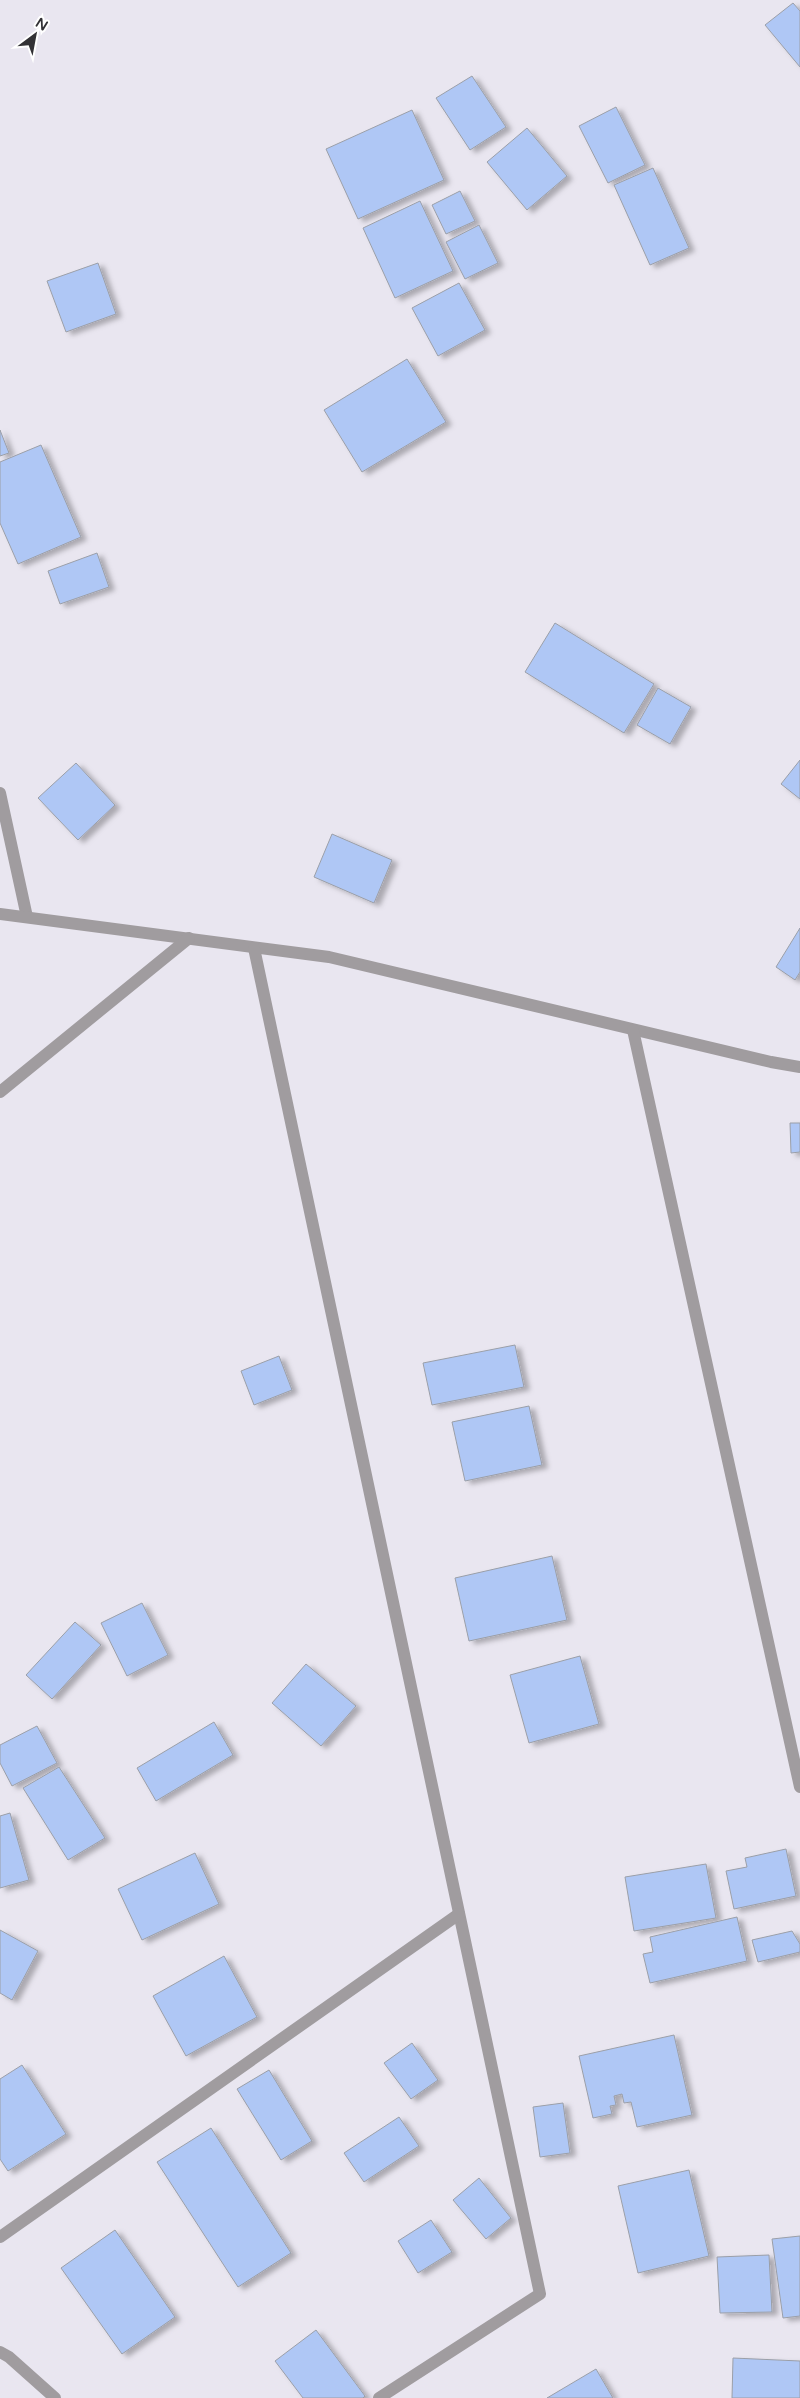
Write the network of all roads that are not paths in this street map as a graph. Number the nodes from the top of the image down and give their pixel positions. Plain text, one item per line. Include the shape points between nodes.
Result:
1 (0, 793) edge
2 (0, 914) edge
3 (27, 917) junction
4 (189, 938) junction
5 (254, 948) junction
6 (633, 1030) junction
7 (800, 1067) edge
8 (0, 1092) edge
9 (800, 1787) edge
10 (459, 1914) junction
11 (0, 2237) edge
12 (0, 2352) edge
13 (55, 2398) edge
14 (379, 2398) edge

1 - 3 street
2 - 3 street
3 - 4 street
4 - 5 street
4 - 8 street
5 - 6 street via 329,957
5 - 10 street
6 - 7 street
6 - 9 street
10 - 11 street
10 - 14 street via 540,2294
12 - 13 street

